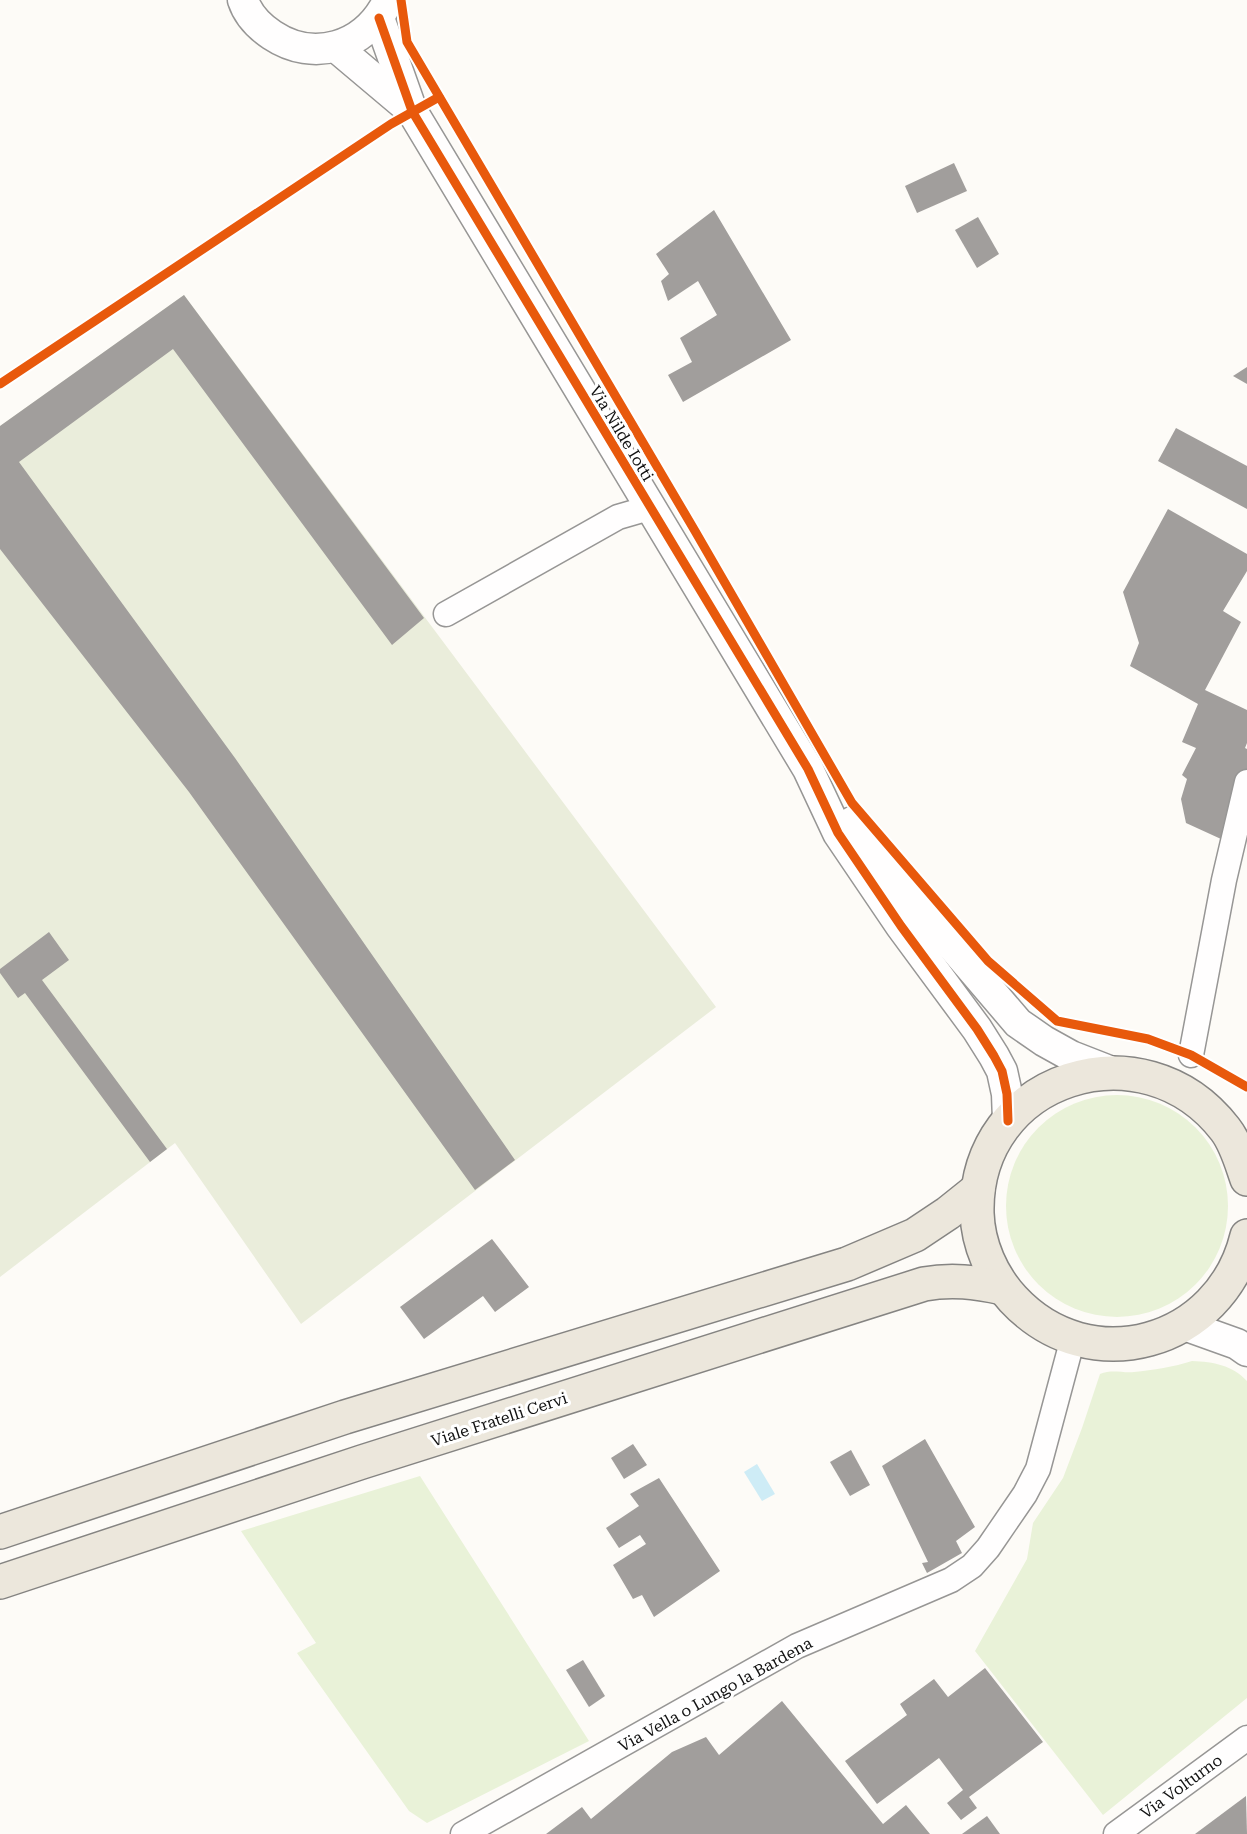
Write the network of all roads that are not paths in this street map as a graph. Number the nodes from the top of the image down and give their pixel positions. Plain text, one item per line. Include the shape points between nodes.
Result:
1 (243, 0) edge
2 (384, 9) edge
3 (336, 47) junction
4 (412, 111) junction
5 (649, 507) junction
6 (446, 614) dead end
7 (808, 769) junction
8 (1247, 782) edge
9 (1191, 1055) dead end
10 (1112, 1072) junction
11 (1209, 1111) junction
12 (1247, 1115) edge
13 (1008, 1121) junction
14 (1247, 1179) edge
15 (978, 1189) junction
16 (1246, 1249) edge
17 (1003, 1288) junction
18 (1184, 1324) junction
19 (1073, 1338) junction
20 (1247, 1351) edge
21 (0, 1532) edge
22 (0, 1582) edge
23 (1247, 1738) edge
24 (462, 1834) edge
25 (1116, 1834) edge

1 - 3 street via 262,28 284,43 309,50
2 - 3 street via 360,36
2 - 4 street
3 - 4 street
4 - 5 street, Via Nilde Iotti
5 - 6 street, Via Nilde Iotti via 618,517
5 - 7 street, Via Nilde Iotti
7 - 10 street via 1018,1023 1071,1056
7 - 13 street via 838,833 994,1056 1007,1094
8 - 9 street
10 - 11 main road via 1155,1078 1193,1097
10 - 13 main road via 1066,1080 1044,1090
11 - 12 main road
11 - 14 main road via 1239,1154
13 - 15 main road via 990,1149
15 - 17 main road via 981,1241
15 - 21 main road via 915,1235 847,1264 345,1418
16 - 18 main road via 1220,1293 1204,1311
17 - 19 main road via 1022,1309
17 - 22 main road, Viale Fratelli Cervi via 966,1281 924,1284 362,1462
18 - 19 main road via 1158,1337 1130,1343 1101,1344
18 - 20 street
19 - 24 street, Via Vella o Lungo la Bardena via 1038,1468 1010,1517 972,1566 942,1584 797,1646
23 - 25 street, Via Volturno

